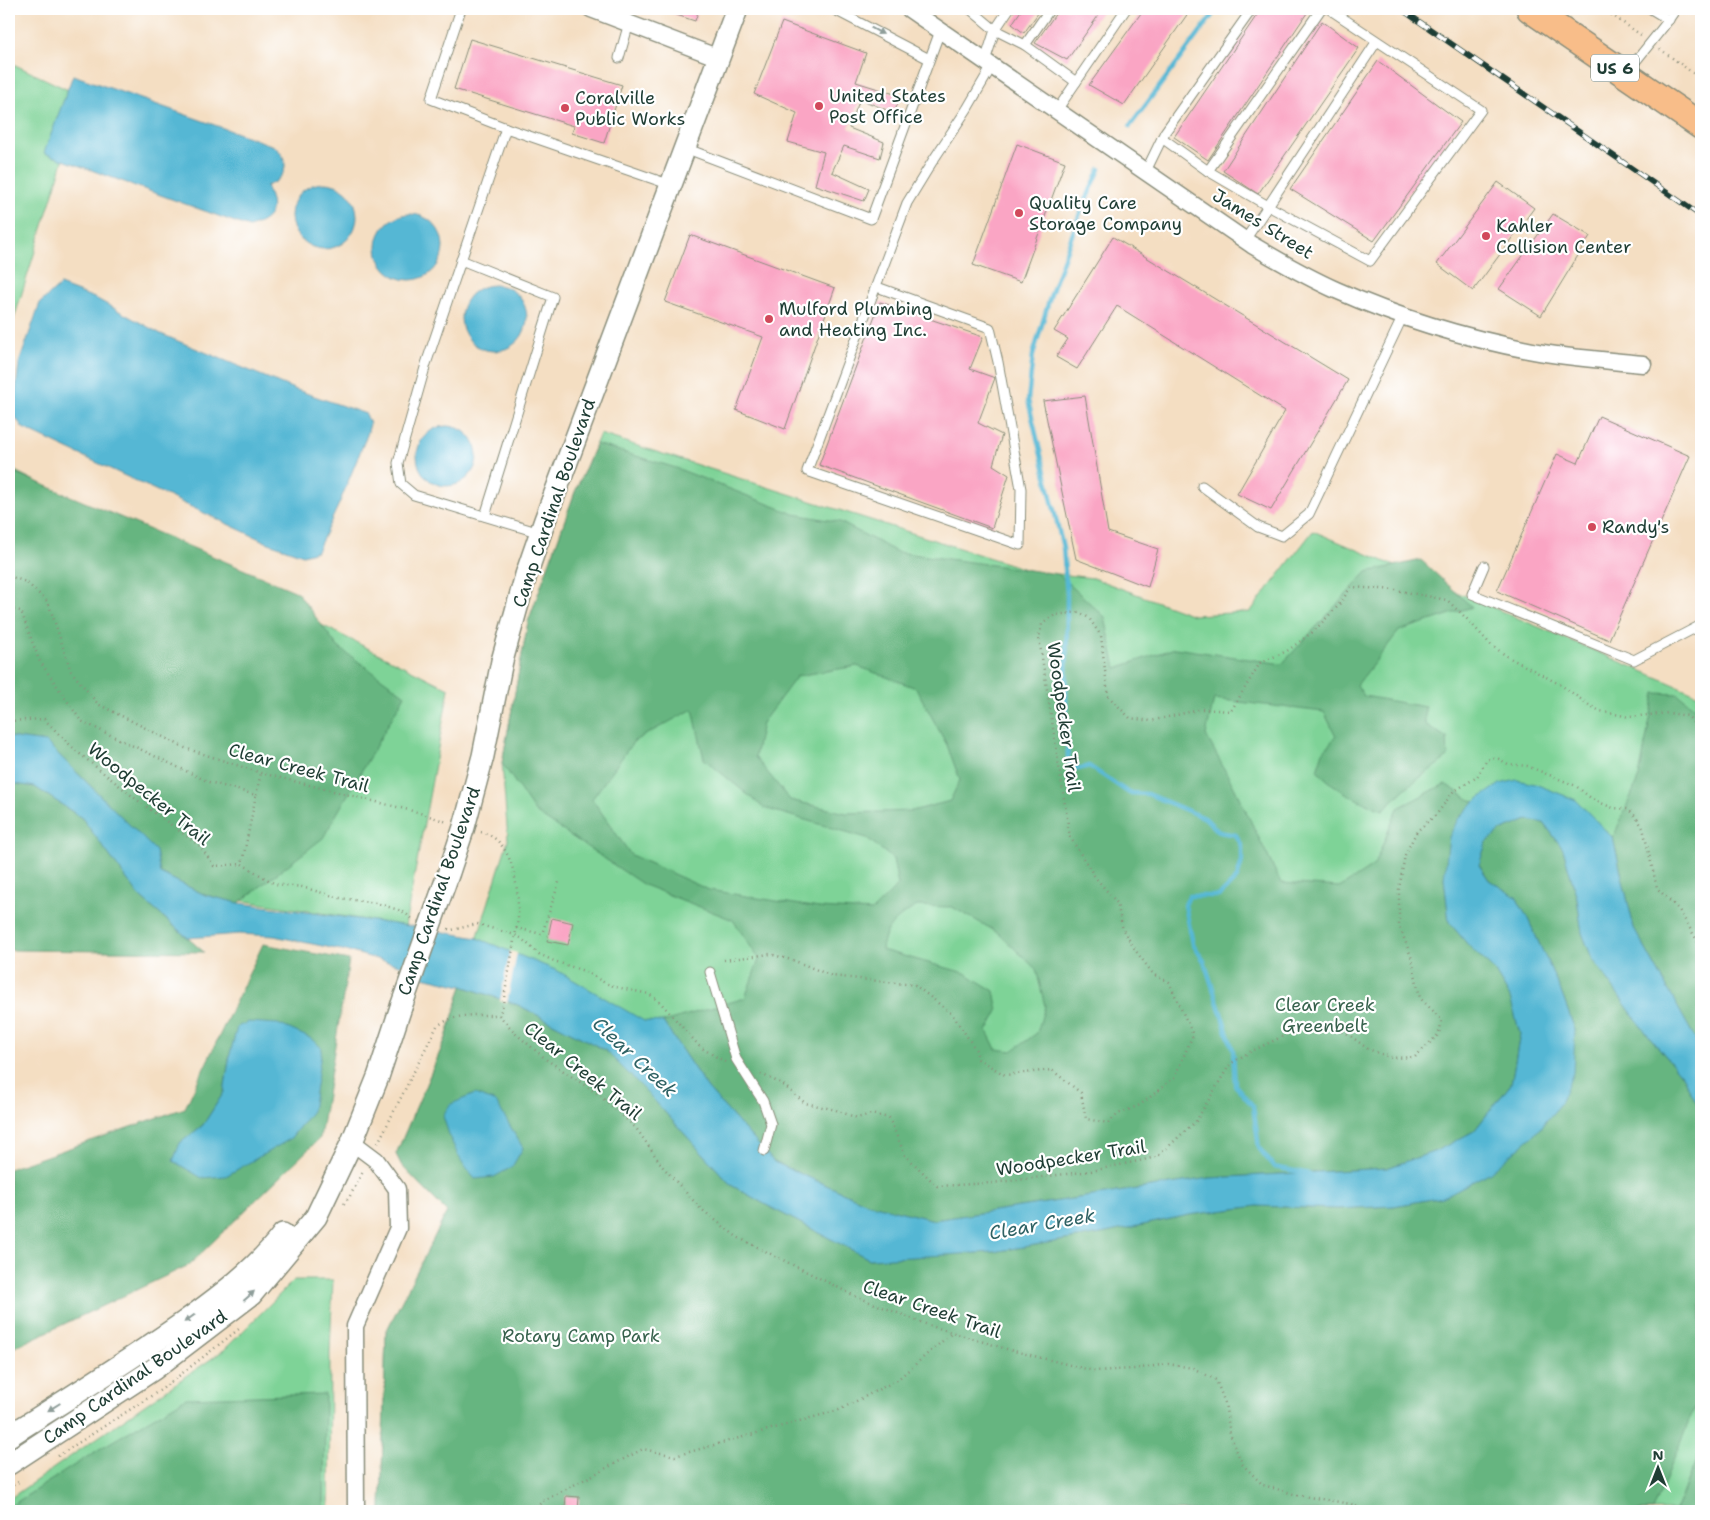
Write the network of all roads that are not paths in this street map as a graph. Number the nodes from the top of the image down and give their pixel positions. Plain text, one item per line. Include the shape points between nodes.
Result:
1 (461, 9) edge
2 (591, 9) edge
3 (737, 9) edge
4 (833, 9) edge
5 (909, 9) edge
6 (970, 9) edge
7 (1009, 9) edge
8 (1050, 9) edge
9 (1126, 9) edge
10 (1252, 9) edge
11 (1321, 9) edge
12 (1329, 9) edge
13 (1530, 9) edge
14 (1651, 9) edge
15 (1676, 9) edge
16 (1669, 20) junction
17 (629, 23) junction
18 (995, 30) junction
19 (940, 31) junction
20 (1377, 41) junction
21 (1025, 45) junction
22 (619, 58) dead end
23 (719, 58) junction
24 (930, 59) junction
25 (988, 64) junction
26 (1625, 75) junction
27 (1076, 82) junction
28 (1057, 110) junction
29 (1701, 126) edge
30 (506, 128) junction
31 (1162, 138) junction
32 (684, 148) junction
33 (1146, 171) junction
34 (1208, 171) junction
35 (670, 185) junction
36 (1268, 206) junction
37 (1245, 240) junction
38 (461, 260) junction
39 (877, 287) junction
40 (1403, 316) junction
41 (1642, 364) dead end
42 (1202, 486) dead end
43 (486, 516) junction
44 (540, 533) junction
45 (1484, 566) dead end
46 (1701, 624) edge
47 (710, 972) dead end
48 (352, 1142) junction
49 (764, 1151) dead end
50 (9, 1436) edge
51 (9, 1464) edge
52 (356, 1511) edge

1 - 30 lane via 431,99
2 - 17 street
3 - 23 street, Camp Cardinal Boulevard
4 -> 24 lane
5 - 19 street, James Street
6 - 18 lane
7 - 18 lane
8 - 21 lane
9 - 27 lane
10 - 31 lane
11 - 34 lane
12 - 20 lane
13 - 26 main road, US 6
14 - 16 lane
15 - 16 lane
16 - 26 lane
17 - 22 lane
17 - 23 street
18 - 21 lane
18 - 25 lane
19 - 24 lane
19 - 25 street, James Street
20 - 36 lane
20 - 36 lane via 1481,110 1370,261
21 - 27 lane
23 - 32 street, Camp Cardinal Boulevard
24 - 32 lane via 871,219
25 - 28 street, James Street
25 - 39 lane via 967,109 907,203
26 - 29 main road, US 6
27 - 28 lane
28 - 33 street, James Street
30 - 35 lane
30 - 38 lane
31 - 33 lane
31 - 34 lane
32 - 35 street, Camp Cardinal Boulevard
33 - 37 street, James Street
34 - 36 lane
35 - 44 street, Camp Cardinal Boulevard
36 - 37 lane
37 - 40 street, James Street via 1293,269
38 - 43 lane via 426,364 398,463 401,484 414,495
38 - 43 lane via 553,297
39 - 39 lane via 807,471 1020,544 1021,488 990,328
40 - 41 street, James Street via 1444,330 1533,351
40 - 42 lane via 1308,514 1282,536 1258,527
43 - 44 lane
44 - 48 street, Camp Cardinal Boulevard, bridge via 502,662 483,756 464,827 378,1077
45 - 46 lane via 1472,594 1634,660
47 - 49 lane via 736,1059 763,1101 771,1124
48 -> 50 street, Camp Cardinal Boulevard via 272,1248 223,1294 149,1347
51 -> 48 street, Camp Cardinal Boulevard via 154,1369 251,1295 316,1217
48 - 52 street via 376,1160 397,1189 398,1228 355,1326

